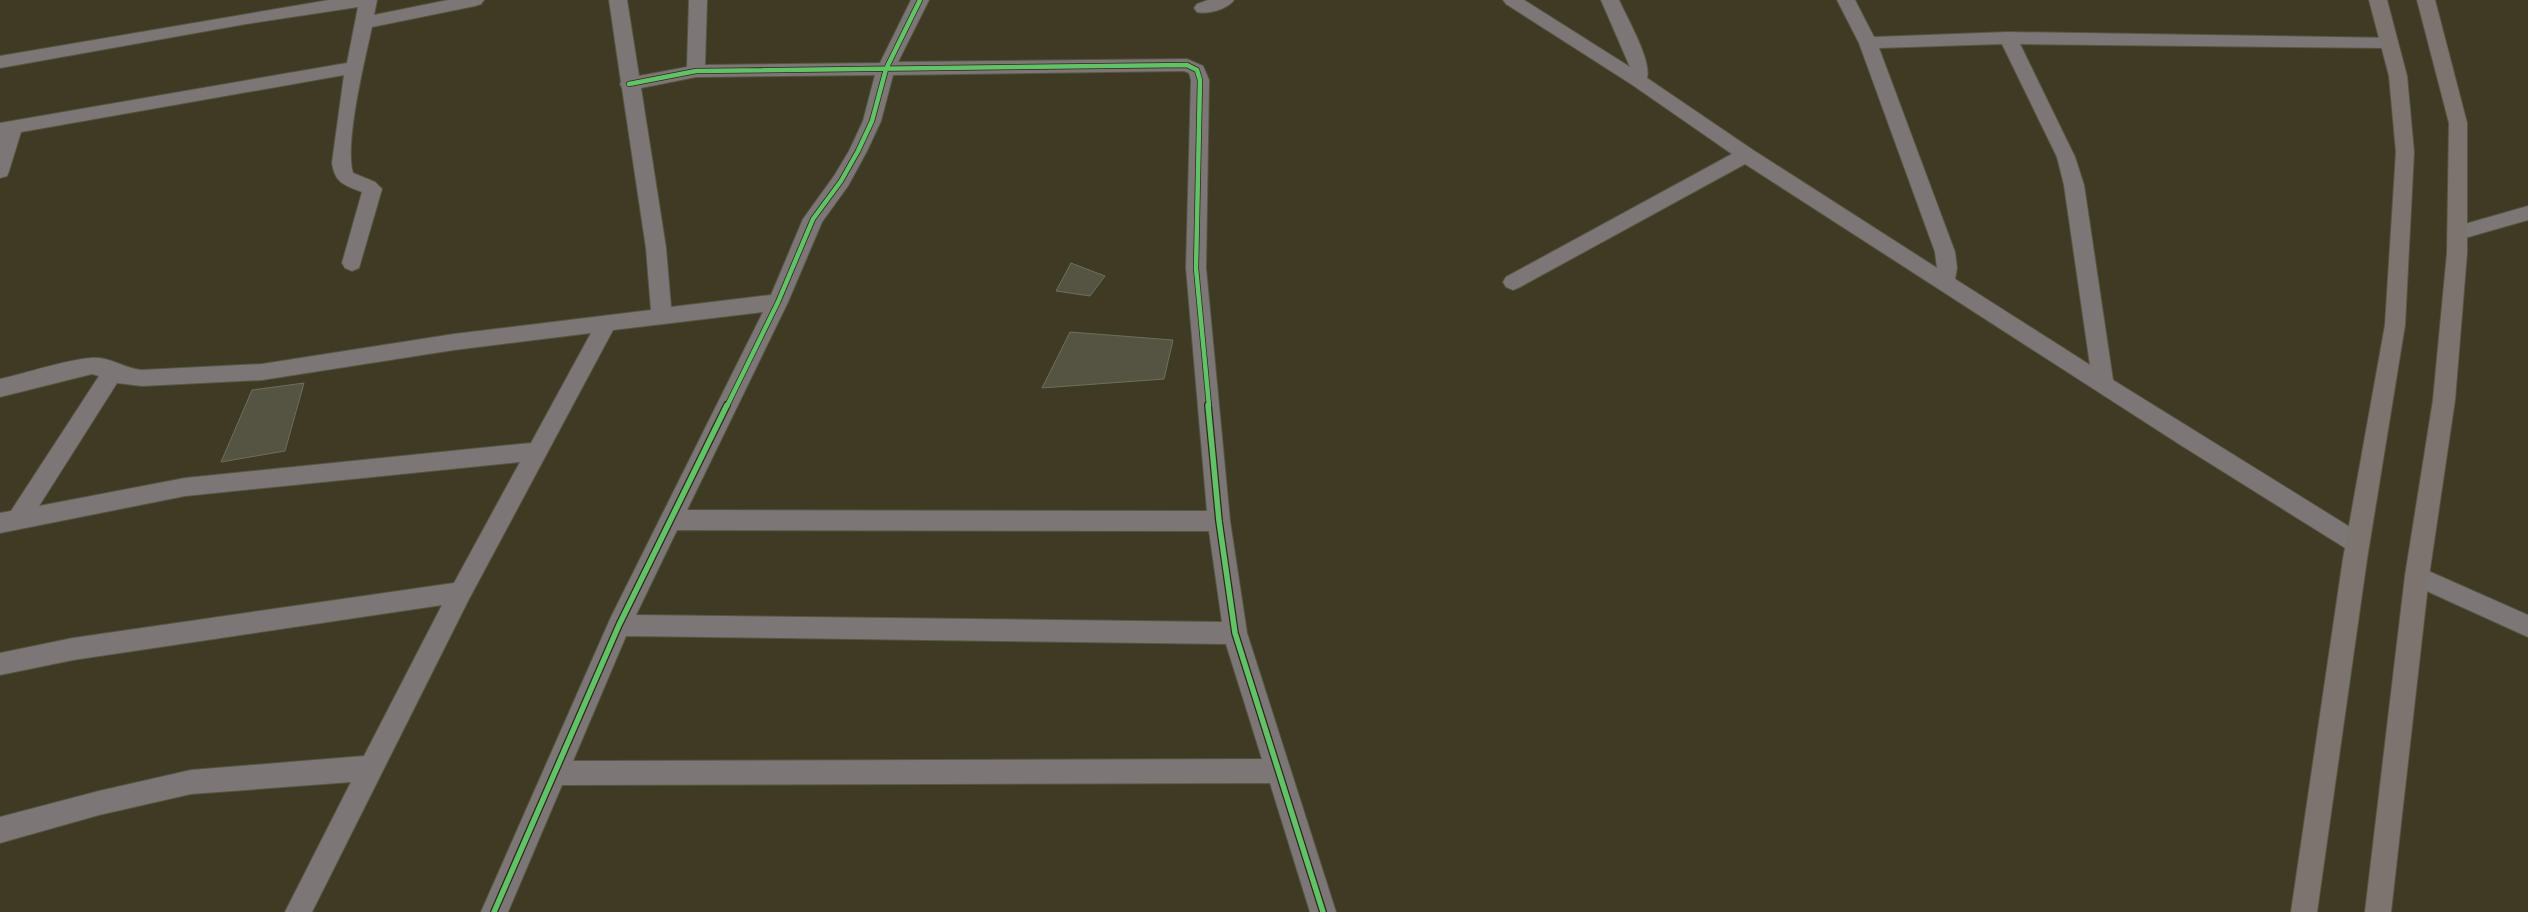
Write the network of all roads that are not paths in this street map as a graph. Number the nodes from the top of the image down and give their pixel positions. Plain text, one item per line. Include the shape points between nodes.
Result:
1 (367, 0) edge
2 (475, 0) edge
3 (618, 0) edge
4 (698, 0) edge
5 (920, 0) edge
6 (1225, 0) edge
7 (1512, 0) edge
8 (1610, 0) edge
9 (1846, 0) edge
10 (2378, 0) edge
11 (2426, 0) edge
12 (1203, 8) dead end
13 (364, 23) junction
14 (2008, 38) junction
15 (2389, 42) junction
16 (1868, 43) junction
17 (0, 62) edge
18 (356, 67) junction
19 (886, 69) junction
20 (696, 71) junction
21 (1637, 80) junction
22 (630, 84) junction
23 (6, 128) edge
24 (1746, 155) junction
25 (0, 171) edge
26 (2528, 213) edge
27 (2458, 233) junction
28 (352, 263) dead end
29 (1513, 282) dead end
30 (1944, 282) junction
31 (778, 302) junction
32 (662, 316) junction
33 (606, 323) junction
34 (114, 370) junction
35 (2104, 384) junction
36 (0, 388) edge
37 (537, 451) junction
38 (672, 520) junction
39 (9, 521) edge
40 (1220, 522) junction
41 (2358, 544) junction
42 (2417, 576) junction
43 (461, 592) junction
44 (619, 625) junction
45 (2528, 626) edge
46 (1235, 633) junction
47 (0, 664) edge
48 (371, 768) junction
49 (1277, 771) junction
50 (554, 773) junction
51 (0, 830) edge
52 (298, 912) edge
53 (494, 912) edge
54 (1323, 912) edge
55 (2304, 912) edge
56 (2378, 912) edge

1 - 13 street
1 - 17 street via 246,18
2 - 13 street
3 - 22 street
4 - 20 street
5 - 19 street
6 - 12 street
7 - 21 street
8 - 21 street via 1637,60 1640,71
9 - 16 street
10 - 15 main road
11 - 27 main road via 2458,123
13 - 18 street
14 - 15 street
14 - 16 street
14 - 35 street via 2066,157 2074,185
15 - 41 main road via 2398,76 2405,152 2396,309
16 - 30 street via 1946,252 1947,268
18 - 23 street
18 - 28 street via 342,135 342,173 348,180 372,189
19 - 20 street
19 - 31 street via 872,121 858,152 841,181 813,219
19 - 40 street via 1187,65 1197,70 1200,80 1196,268
20 - 22 street
21 - 24 street
22 - 32 street via 656,248
23 - 25 street
24 - 29 street
24 - 30 street
26 - 27 street
27 - 42 main road via 2444,400
30 - 35 street
31 - 32 street
31 - 38 street
32 - 33 street
33 - 34 street via 454,342 262,372 142,378 124,377
33 - 37 street
34 - 36 street via 92,366
34 - 39 street
35 - 41 street
37 - 39 street via 185,487
37 - 43 street
38 - 40 street
38 - 44 street
40 - 46 street
41 - 55 main road
42 - 45 street
42 - 56 main road
43 - 47 street via 73,649
43 - 48 street
44 - 46 street
44 - 50 street
46 - 49 street
48 - 51 street via 191,782 99,803
48 - 52 street
49 - 50 street
49 - 54 street
50 - 53 street

